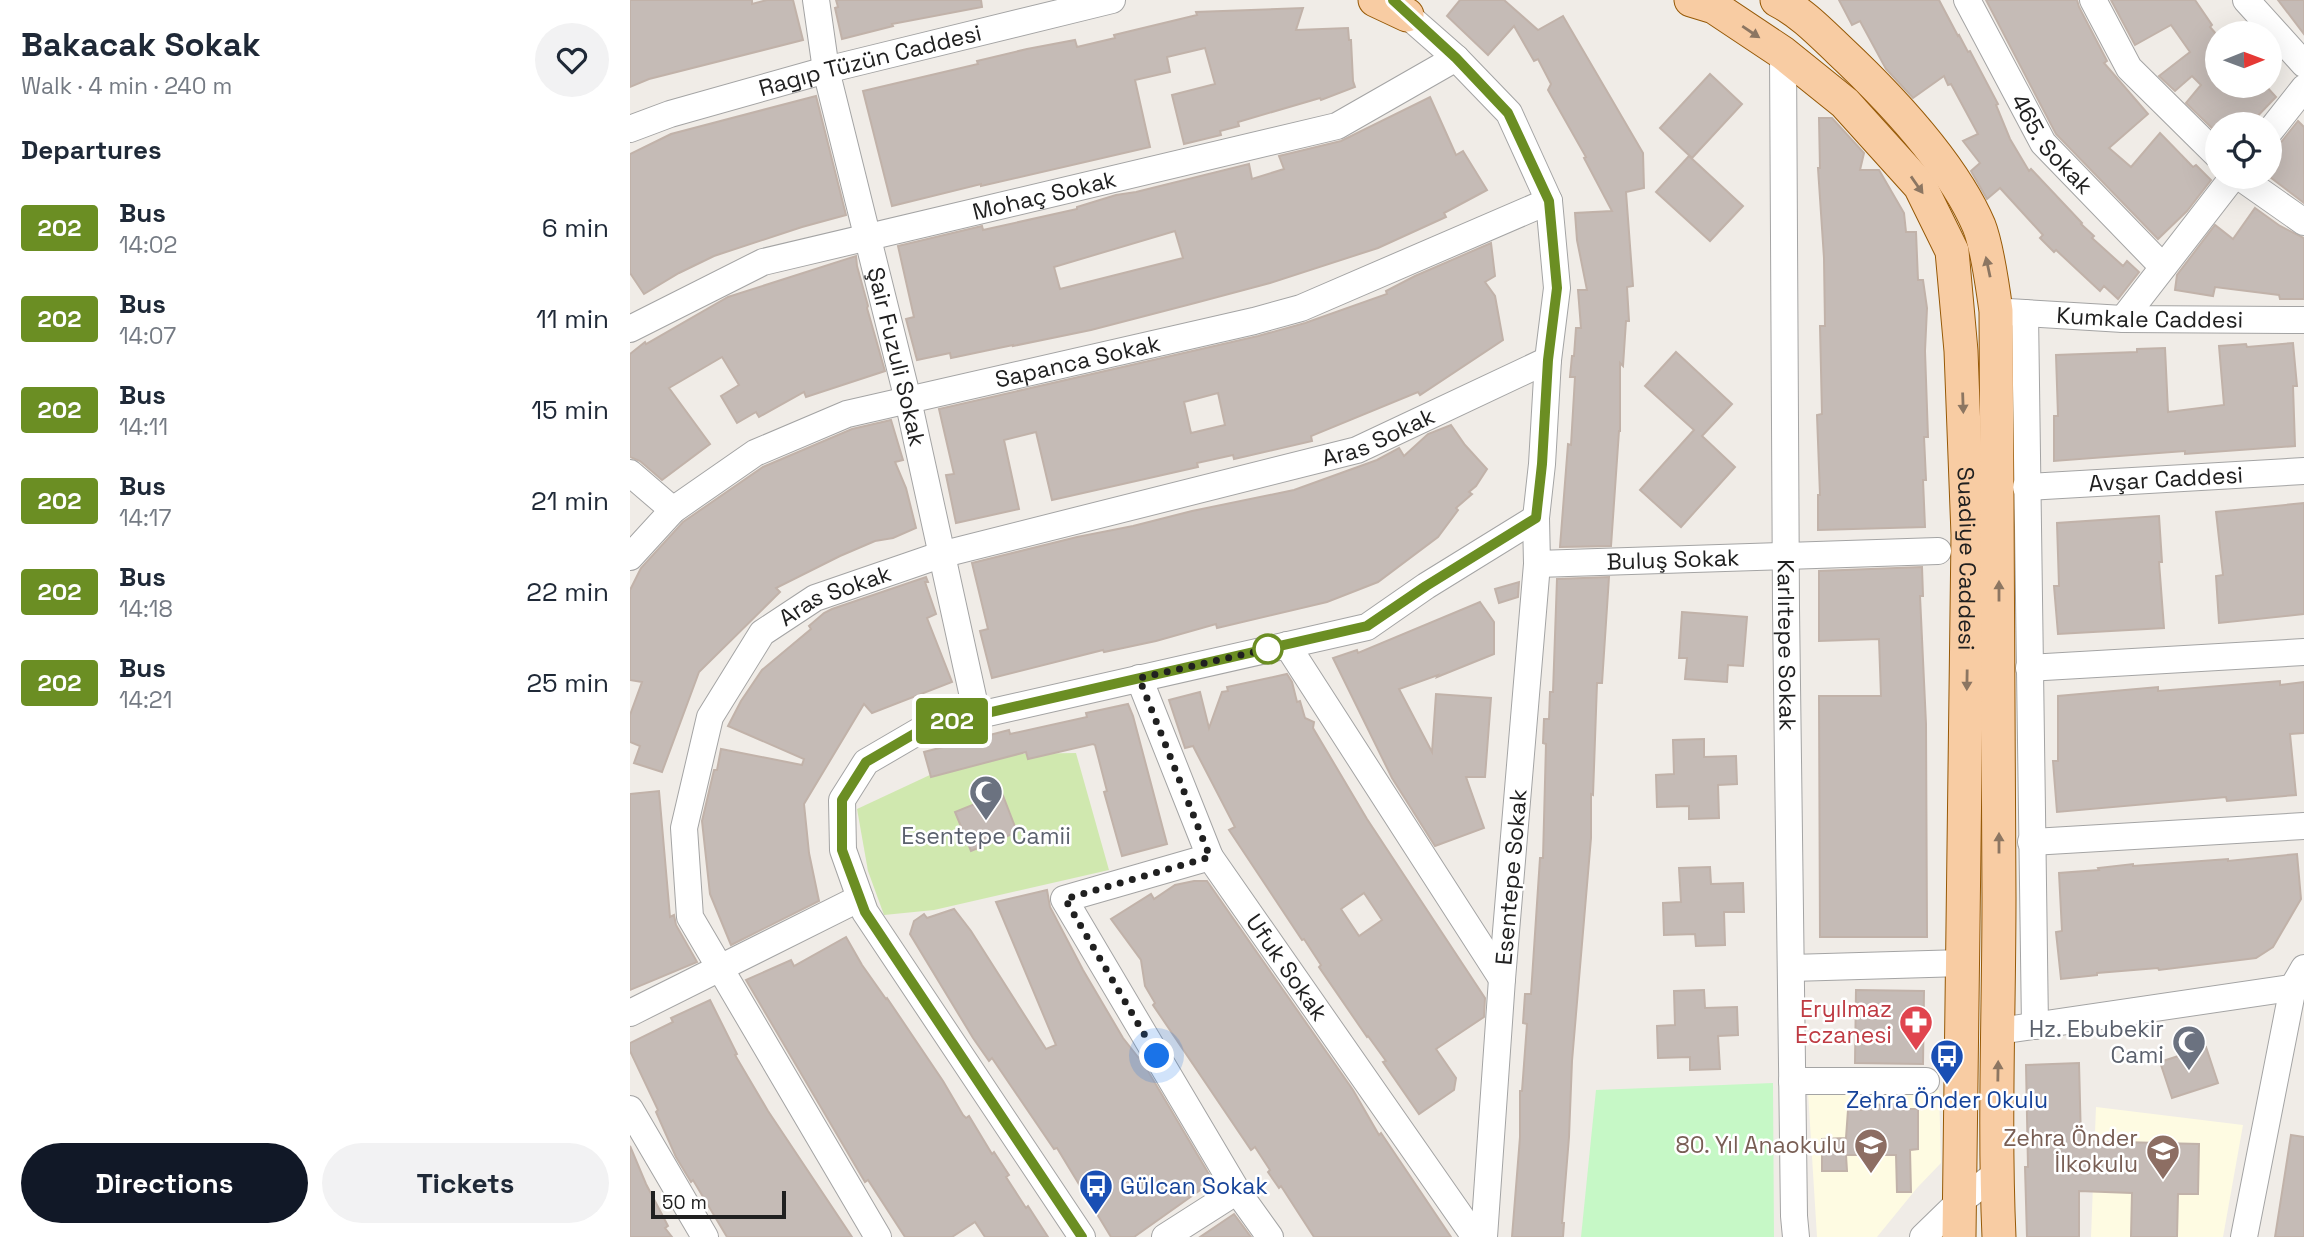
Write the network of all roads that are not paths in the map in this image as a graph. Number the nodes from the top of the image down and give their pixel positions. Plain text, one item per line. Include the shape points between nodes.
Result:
1 (816, 0) edge
2 (1112, 0) edge
3 (1375, 0) edge
4 (1691, 0) edge
5 (1777, 0) edge
6 (1967, 0) edge
7 (2093, 0) edge
8 (2246, 0) edge
9 (1400, 8) edge
10 (1783, 53) junction
11 (1456, 58) junction
12 (2304, 64) edge
13 (826, 71) junction
14 (2304, 89) edge
15 (2282, 116) edge
16 (630, 129) edge
17 (2205, 143) edge
18 (2224, 189) edge
19 (2257, 189) edge
20 (1549, 201) junction
21 (2304, 222) edge
22 (867, 237) junction
23 (2163, 267) junction
24 (2010, 312) junction
25 (2123, 319) junction
26 (2304, 320) edge
27 (630, 329) edge
28 (1548, 360) junction
29 (908, 400) junction
30 (2304, 471) edge
31 (630, 473) edge
32 (2026, 487) junction
33 (673, 510) junction
34 (1536, 518) junction
35 (1938, 551) dead end
36 (940, 555) junction
37 (1786, 555) junction
38 (630, 557) edge
39 (1537, 564) junction
40 (1287, 645) junction
41 (2304, 652) edge
42 (2029, 668) junction
43 (1139, 678) junction
44 (977, 715) junction
45 (2304, 826) edge
46 (2031, 842) junction
47 (1210, 857) junction
48 (860, 898) junction
49 (1963, 963) junction
50 (1791, 968) junction
51 (720, 969) junction
52 (1502, 979) junction
53 (2300, 980) edge
54 (630, 1013) edge
55 (2035, 1026) junction
56 (1998, 1031) junction
57 (1926, 1081) dead end
58 (1792, 1082) junction
59 (630, 1109) edge
60 (1996, 1174) junction
61 (1237, 1191) junction
62 (1958, 1203) junction
63 (705, 1237) edge
64 (878, 1237) edge
65 (1082, 1237) edge
66 (1165, 1237) edge
67 (1270, 1237) edge
68 (1475, 1237) edge
69 (1484, 1237) edge
70 (1796, 1237) edge
71 (1923, 1237) edge
72 (1959, 1237) edge
73 (1999, 1237) edge
74 (2244, 1237) edge

1 - 13 street, Şair Fuzuli Sokak
2 - 13 street, Ragıp Tüzün Caddesi
3 - 9 main road
4 -> 10 main road, Suadiye Caddesi via 1714,7
24 -> 5 main road, Suadiye Caddesi via 1980,228 1942,162 1868,78 1797,10
6 - 23 street, 465. Sokak via 2043,143
7 - 17 street via 2129,68
8 - 12 street
9 - 11 street
10 - 37 street, Karlıtepe Sokak
10 -> 49 main road, Suadiye Caddesi via 1845,103 1920,186 1952,251 1968,535
11 - 20 street via 1508,113
11 - 22 street, Mohaç Sokak via 1337,126
13 - 16 street, Ragıp Tüzün Caddesi
13 - 22 street, Şair Fuzuli Sokak
14 - 15 street
18 - 23 street
19 - 21 street
20 - 28 street via 1557,288
20 - 29 street, Sapanca Sokak via 1301,309
22 - 27 street, Mohaç Sokak via 763,262
22 - 29 street, Şair Fuzuli Sokak
23 - 25 street
24 - 25 street, Kumkale Caddesi
24 - 32 street
56 -> 24 main road, Suadiye Caddesi via 1999,555
25 - 26 street, Kumkale Caddesi
28 - 34 street
28 - 36 street, Aras Sokak via 1357,450
29 - 33 street, Sapanca Sokak via 847,414 755,453
29 - 36 street, Şair Fuzuli Sokak
30 - 32 street, Avşar Caddesi
31 - 33 street
32 - 42 street
33 - 38 street, Sapanca Sokak
34 - 39 street, Esentepe Sokak
34 - 40 street via 1367,626
35 - 37 street, Buluş Sokak
36 - 44 street, Şair Fuzuli Sokak
36 - 51 street, Aras Sokak via 815,598 762,633 710,717 684,828 690,917
37 - 39 street, Buluş Sokak
37 - 50 street, Karlıtepe Sokak
39 - 52 street, Esentepe Sokak
40 - 43 street
40 - 52 street
41 - 42 street
42 - 46 street
43 - 44 street
43 - 47 street, Ufuk Sokak
44 - 48 street via 926,727 866,762 842,800 842,850
45 - 46 street
46 - 55 street
47 - 61 street via 1065,899
47 - 68 street, Ufuk Sokak
48 - 51 street
48 - 65 street
49 - 50 street
49 - 62 main road, Suadiye Caddesi
50 - 58 street, Karlıtepe Sokak
51 - 54 street
51 - 64 street, Aras Sokak
52 - 69 street, Esentepe Sokak
53 - 55 street
53 - 74 street
55 - 56 street
60 -> 56 main road, Suadiye Caddesi
57 - 58 street
58 - 70 street, Karlıtepe Sokak
59 - 63 street
60 - 62 street
60 - 73 main road, Suadiye Caddesi
61 - 66 street
61 - 67 street
62 - 71 street
62 - 72 main road, Suadiye Caddesi

